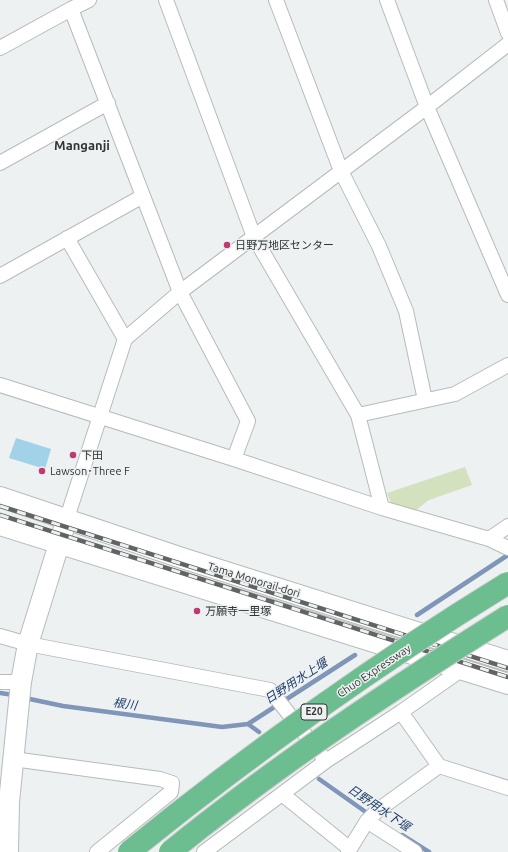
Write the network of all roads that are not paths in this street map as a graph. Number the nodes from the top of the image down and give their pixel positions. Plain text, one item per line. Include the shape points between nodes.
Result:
1 (89, 0) edge
2 (166, 0) edge
3 (276, 0) edge
4 (387, 0) edge
5 (496, 0) edge
6 (72, 9) junction
7 (508, 33) edge
8 (508, 44) edge
9 (0, 48) edge
10 (108, 103) junction
11 (427, 107) junction
12 (0, 163) edge
13 (341, 171) junction
14 (143, 196) junction
15 (254, 237) junction
16 (67, 238) junction
17 (0, 276) edge
18 (180, 292) junction
19 (508, 294) edge
20 (125, 339) junction
21 (508, 365) edge
22 (0, 385) edge
23 (425, 400) junction
24 (358, 415) junction
25 (99, 417) junction
26 (234, 459) junction
27 (0, 497) edge
28 (382, 508) junction
29 (67, 518) junction
30 (0, 524) edge
31 (508, 526) edge
32 (489, 539) junction
33 (59, 544) junction
34 (508, 548) edge
35 (508, 583) edge
36 (508, 616) edge
37 (414, 630) junction
38 (0, 636) edge
39 (28, 644) junction
40 (508, 661) edge
41 (461, 670) junction
42 (0, 682) edge
43 (508, 684) edge
44 (20, 694) junction
45 (401, 712) junction
46 (13, 759) junction
47 (326, 761) junction
48 (439, 766) junction
49 (508, 788) edge
50 (282, 794) junction
51 (367, 821) junction
52 (349, 850) edge
53 (8, 852) edge
54 (98, 852) edge
55 (129, 852) edge
56 (170, 852) edge
57 (204, 852) edge
58 (415, 852) edge

1 - 6 street
2 - 15 street
3 - 13 street
4 - 11 street
5 - 7 street
6 - 9 street
6 - 10 street
8 - 11 street
10 - 12 street
10 - 14 street
11 - 13 street
11 - 19 street
13 - 15 street
13 - 23 street via 379,246 406,311
14 - 16 street
14 - 18 street
15 - 18 street
15 - 24 street
16 - 17 street
16 - 20 street
18 - 20 street
18 - 26 street via 248,421
20 - 25 street
21 - 23 street via 455,394
22 - 25 street
23 - 24 street
24 - 28 street
25 - 26 street
25 - 29 street
26 - 28 street
27 - 29 main road, Tama Monorail-dori
28 - 32 street
29 - 33 main road
29 - 37 main road, Tama Monorail-dori via 182,558
30 - 33 main road
31 - 32 street
32 - 34 street
33 - 39 main road
33 - 41 main road
35 - 55 highway, Chuo Expressway / E20, bridge via 306,717 189,803
36 - 56 highway, E20, bridge via 315,742
37 - 40 main road, Tama Monorail-dori
37 - 41 main road via 474,656 472,663
38 - 39 street
39 - 44 main road
39 - 47 street via 270,690
41 - 43 main road
41 - 45 street
42 - 44 street
44 - 46 main road
45 - 47 street
45 - 48 street
46 - 53 main road
46 - 54 street via 160,779 172,783 171,792
47 - 50 street
48 - 49 street
48 - 51 street via 378,810
50 - 52 street
50 - 57 street
51 - 52 street
51 - 58 street

